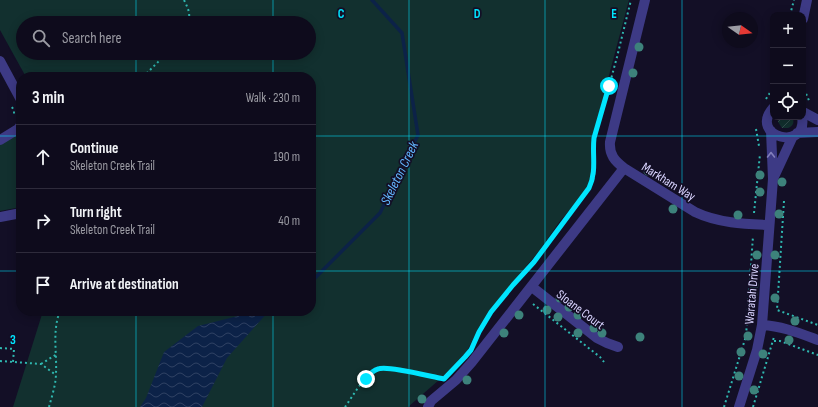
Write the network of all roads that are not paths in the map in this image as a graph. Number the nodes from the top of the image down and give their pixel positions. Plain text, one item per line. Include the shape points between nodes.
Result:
1 (645, 0) edge
2 (807, 0) edge
3 (804, 12) edge
4 (0, 61) edge
5 (16, 91) edge
6 (807, 109) edge
7 (770, 113) edge
8 (802, 120) edge
9 (818, 120) edge
10 (16, 130) edge
11 (771, 131) junction
12 (818, 132) edge
13 (795, 135) junction
14 (0, 140) edge
15 (624, 168) junction
16 (773, 180) junction
17 (16, 214) edge
18 (0, 217) edge
19 (769, 225) junction
20 (532, 287) junction
21 (762, 325) junction
22 (818, 340) edge
23 (618, 347) dead end
24 (428, 407) edge
25 (739, 407) edge

1 - 15 street via 611,136 611,153 616,162
2 - 3 street
4 - 5 street
6 - 9 street
7 - 11 street, Waratah Drive via 767,122
8 - 13 street, Waratah Drive via 802,126
10 - 14 street
11 - 13 street via 779,137 788,138
16 -> 11 street, Waratah Drive
12 - 13 street
13 - 16 street, Waratah Drive
15 - 19 street, Markham Way via 707,218
15 - 20 street, Markham Way
16 - 19 street, Waratah Drive
17 - 18 street
19 - 21 street, Waratah Drive
20 - 23 street, Sloane Court via 597,338
20 - 24 street, Markham Way via 464,372 431,401
21 - 22 street via 775,326
21 - 25 street, Waratah Drive

